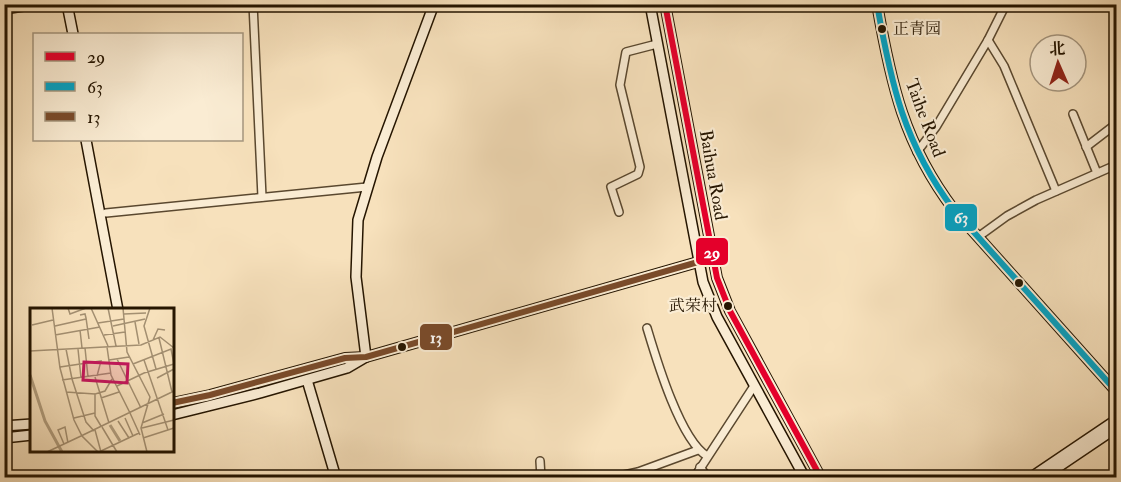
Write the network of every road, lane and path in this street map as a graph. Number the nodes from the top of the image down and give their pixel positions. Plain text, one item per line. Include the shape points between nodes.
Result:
1 (36, 4) edge
2 (61, 4) edge
3 (67, 4) edge
4 (253, 4) edge
5 (434, 4) edge
6 (650, 4) edge
7 (665, 4) edge
8 (877, 4) edge
9 (1006, 4) edge
10 (4, 9) edge
11 (67, 33) edge
12 (73, 33) edge
13 (988, 40) junction
14 (657, 44) junction
15 (1072, 114) dead end
16 (1116, 124) edge
17 (86, 141) edge
18 (92, 141) edge
19 (1086, 147) junction
20 (917, 152) junction
21 (1116, 165) edge
22 (1097, 173) junction
23 (367, 187) junction
24 (1056, 191) junction
25 (262, 197) junction
26 (619, 212) dead end
27 (106, 213) junction
28 (978, 237) junction
29 (698, 262) junction
30 (118, 308) edge
31 (124, 308) edge
32 (647, 328) dead end
33 (366, 357) junction
34 (307, 380) junction
35 (754, 386) junction
36 (1116, 391) edge
37 (174, 403) edge
38 (174, 415) edge
39 (1116, 420) edge
40 (30, 424) edge
41 (4, 426) edge
42 (1116, 428) edge
43 (30, 435) edge
44 (4, 438) edge
45 (698, 450) junction
46 (707, 456) junction
47 (540, 461) dead end
48 (700, 466) junction
49 (336, 477) edge
50 (542, 477) edge
51 (610, 477) edge
52 (694, 477) edge
53 (708, 477) edge
54 (805, 477) edge
55 (822, 477) edge
56 (1030, 477) edge
57 (1042, 477) edge

1 - 10 main road
2 - 11 main road
3 - 12 main road
4 - 25 street
5 - 23 main road
6 - 14 main road
7 - 55 main road, Baihua Road via 714,268 725,300
8 - 20 main road, Taihe Road via 894,87
9 - 13 street
13 - 20 street
13 - 24 street via 1004,66
14 - 26 street via 626,52 620,85 640,167 638,174 611,187
14 - 29 main road
15 - 19 street
16 - 19 street
17 - 30 main road
18 - 27 main road
19 - 22 street
20 - 28 main road, Taihe Road via 944,196
21 - 22 street
22 - 24 street
23 - 25 street
23 - 33 main road via 358,220 355,265
24 - 28 street
25 - 27 street
27 - 31 main road
28 - 36 main road, Taihe Road
29 - 33 main road
29 - 35 main road via 711,306
32 - 45 street via 666,389
33 - 34 main road via 347,368
33 - 37 main road via 345,358
34 - 38 main road
34 - 49 main road
35 - 46 street
35 - 54 main road
39 - 56 main road
40 - 41 main road
42 - 57 main road
43 - 44 main road
45 - 46 street
45 - 51 street via 638,472
46 - 48 street
47 - 50 street
48 - 52 street
48 - 53 street

